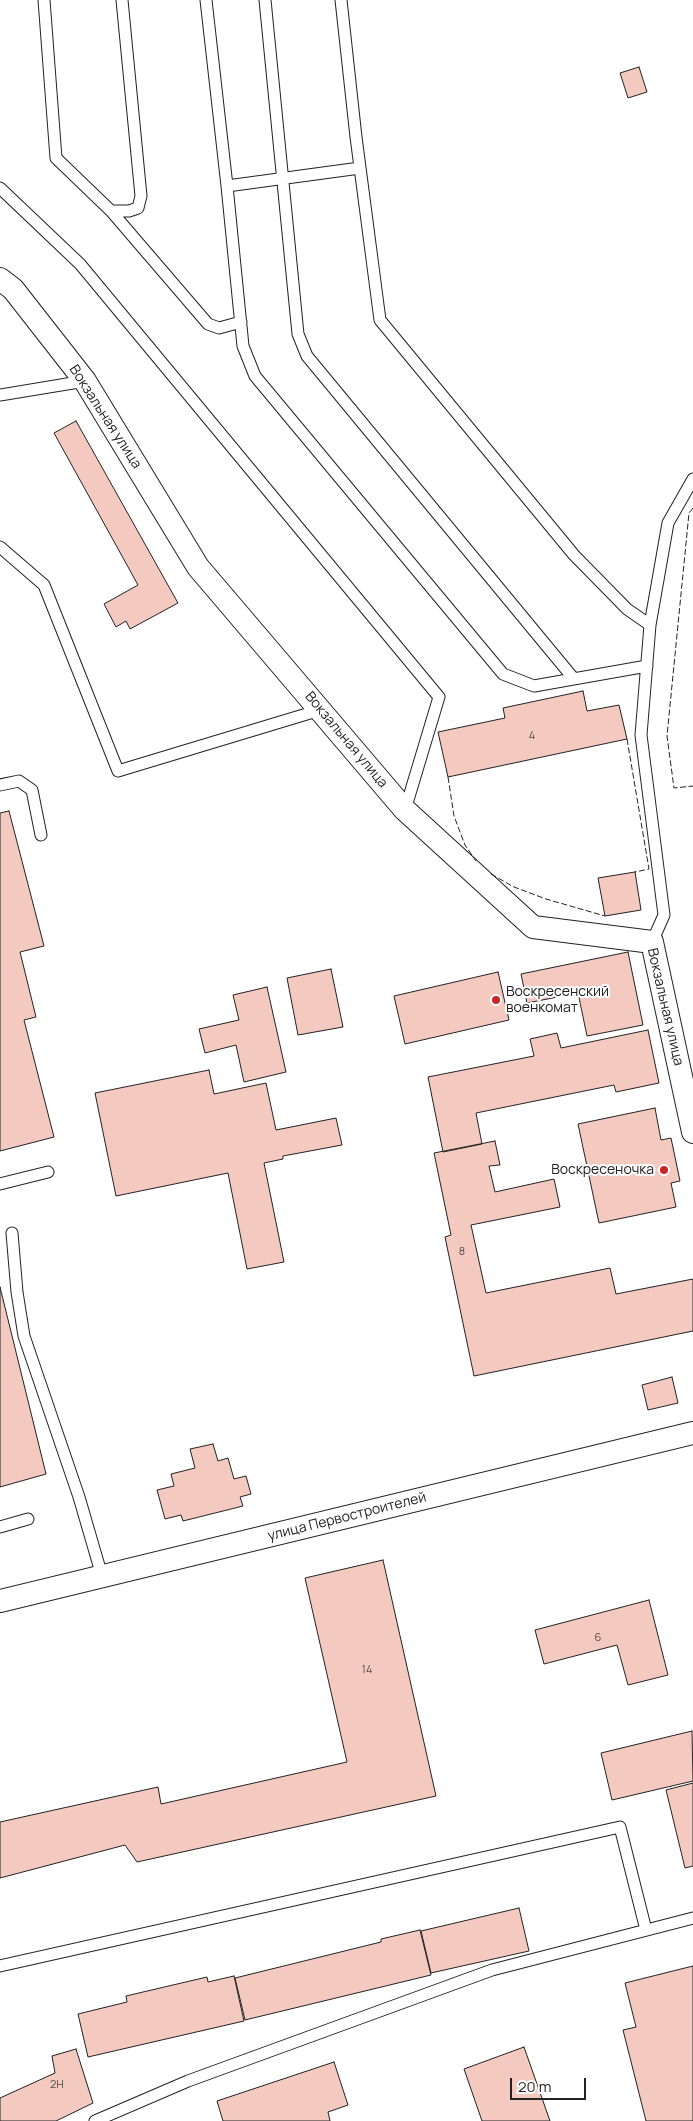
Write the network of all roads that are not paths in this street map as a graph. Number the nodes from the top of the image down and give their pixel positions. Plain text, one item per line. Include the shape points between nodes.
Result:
1 (44, 0) edge
2 (122, 0) edge
3 (206, 0) edge
4 (265, 0) edge
5 (341, 0) edge
6 (360, 168) junction
7 (281, 179) junction
8 (227, 186) junction
9 (0, 188) edge
10 (111, 211) junction
11 (0, 279) edge
12 (241, 322) junction
13 (85, 381) junction
14 (0, 395) edge
15 (693, 480) edge
16 (0, 547) edge
17 (650, 626) junction
18 (647, 666) junction
19 (574, 679) junction
20 (320, 710) junction
21 (0, 785) edge
22 (405, 810) junction
23 (41, 835) dead end
24 (652, 942) junction
25 (693, 1132) edge
26 (48, 1172) dead end
27 (0, 1184) edge
28 (12, 1233) dead end
29 (693, 1433) edge
30 (28, 1519) dead end
31 (0, 1527) edge
32 (102, 1576) junction
33 (0, 1601) edge
34 (693, 1918) edge
35 (646, 1930) junction
36 (0, 1966) edge
37 (94, 2121) edge

1 - 10 lane via 56,158
2 - 10 lane via 142,196 138,208
3 - 8 lane
4 - 7 lane
5 - 6 lane
6 - 7 lane
6 - 17 lane via 380,320 574,555 627,609
7 - 8 lane
7 - 19 lane via 298,334 307,356
8 - 12 lane
9 - 22 lane via 80,264 439,697
10 - 12 lane via 208,324 219,328
11 - 13 street, Вокзальная улица via 13,288
12 - 19 lane via 244,346 255,376 503,674 534,686
13 - 14 lane
13 - 20 street, Вокзальная улица via 198,567
15 - 17 lane via 668,523
16 - 20 lane via 44,584 118,770
17 - 18 lane
18 - 19 lane
18 - 24 lane via 641,735 664,915
20 - 22 street, Вокзальная улица
21 - 23 lane via 19,781 32,790
22 - 24 street, Вокзальная улица via 533,927
24 - 25 street, Вокзальная улица
26 - 27 lane
28 - 32 lane via 24,1336
29 - 32 street, улица Первостроителей
30 - 31 lane
32 - 33 street, улица Первостроителей
34 - 35 lane
35 - 36 lane via 620,1827
35 - 37 lane via 492,1970 188,2081

